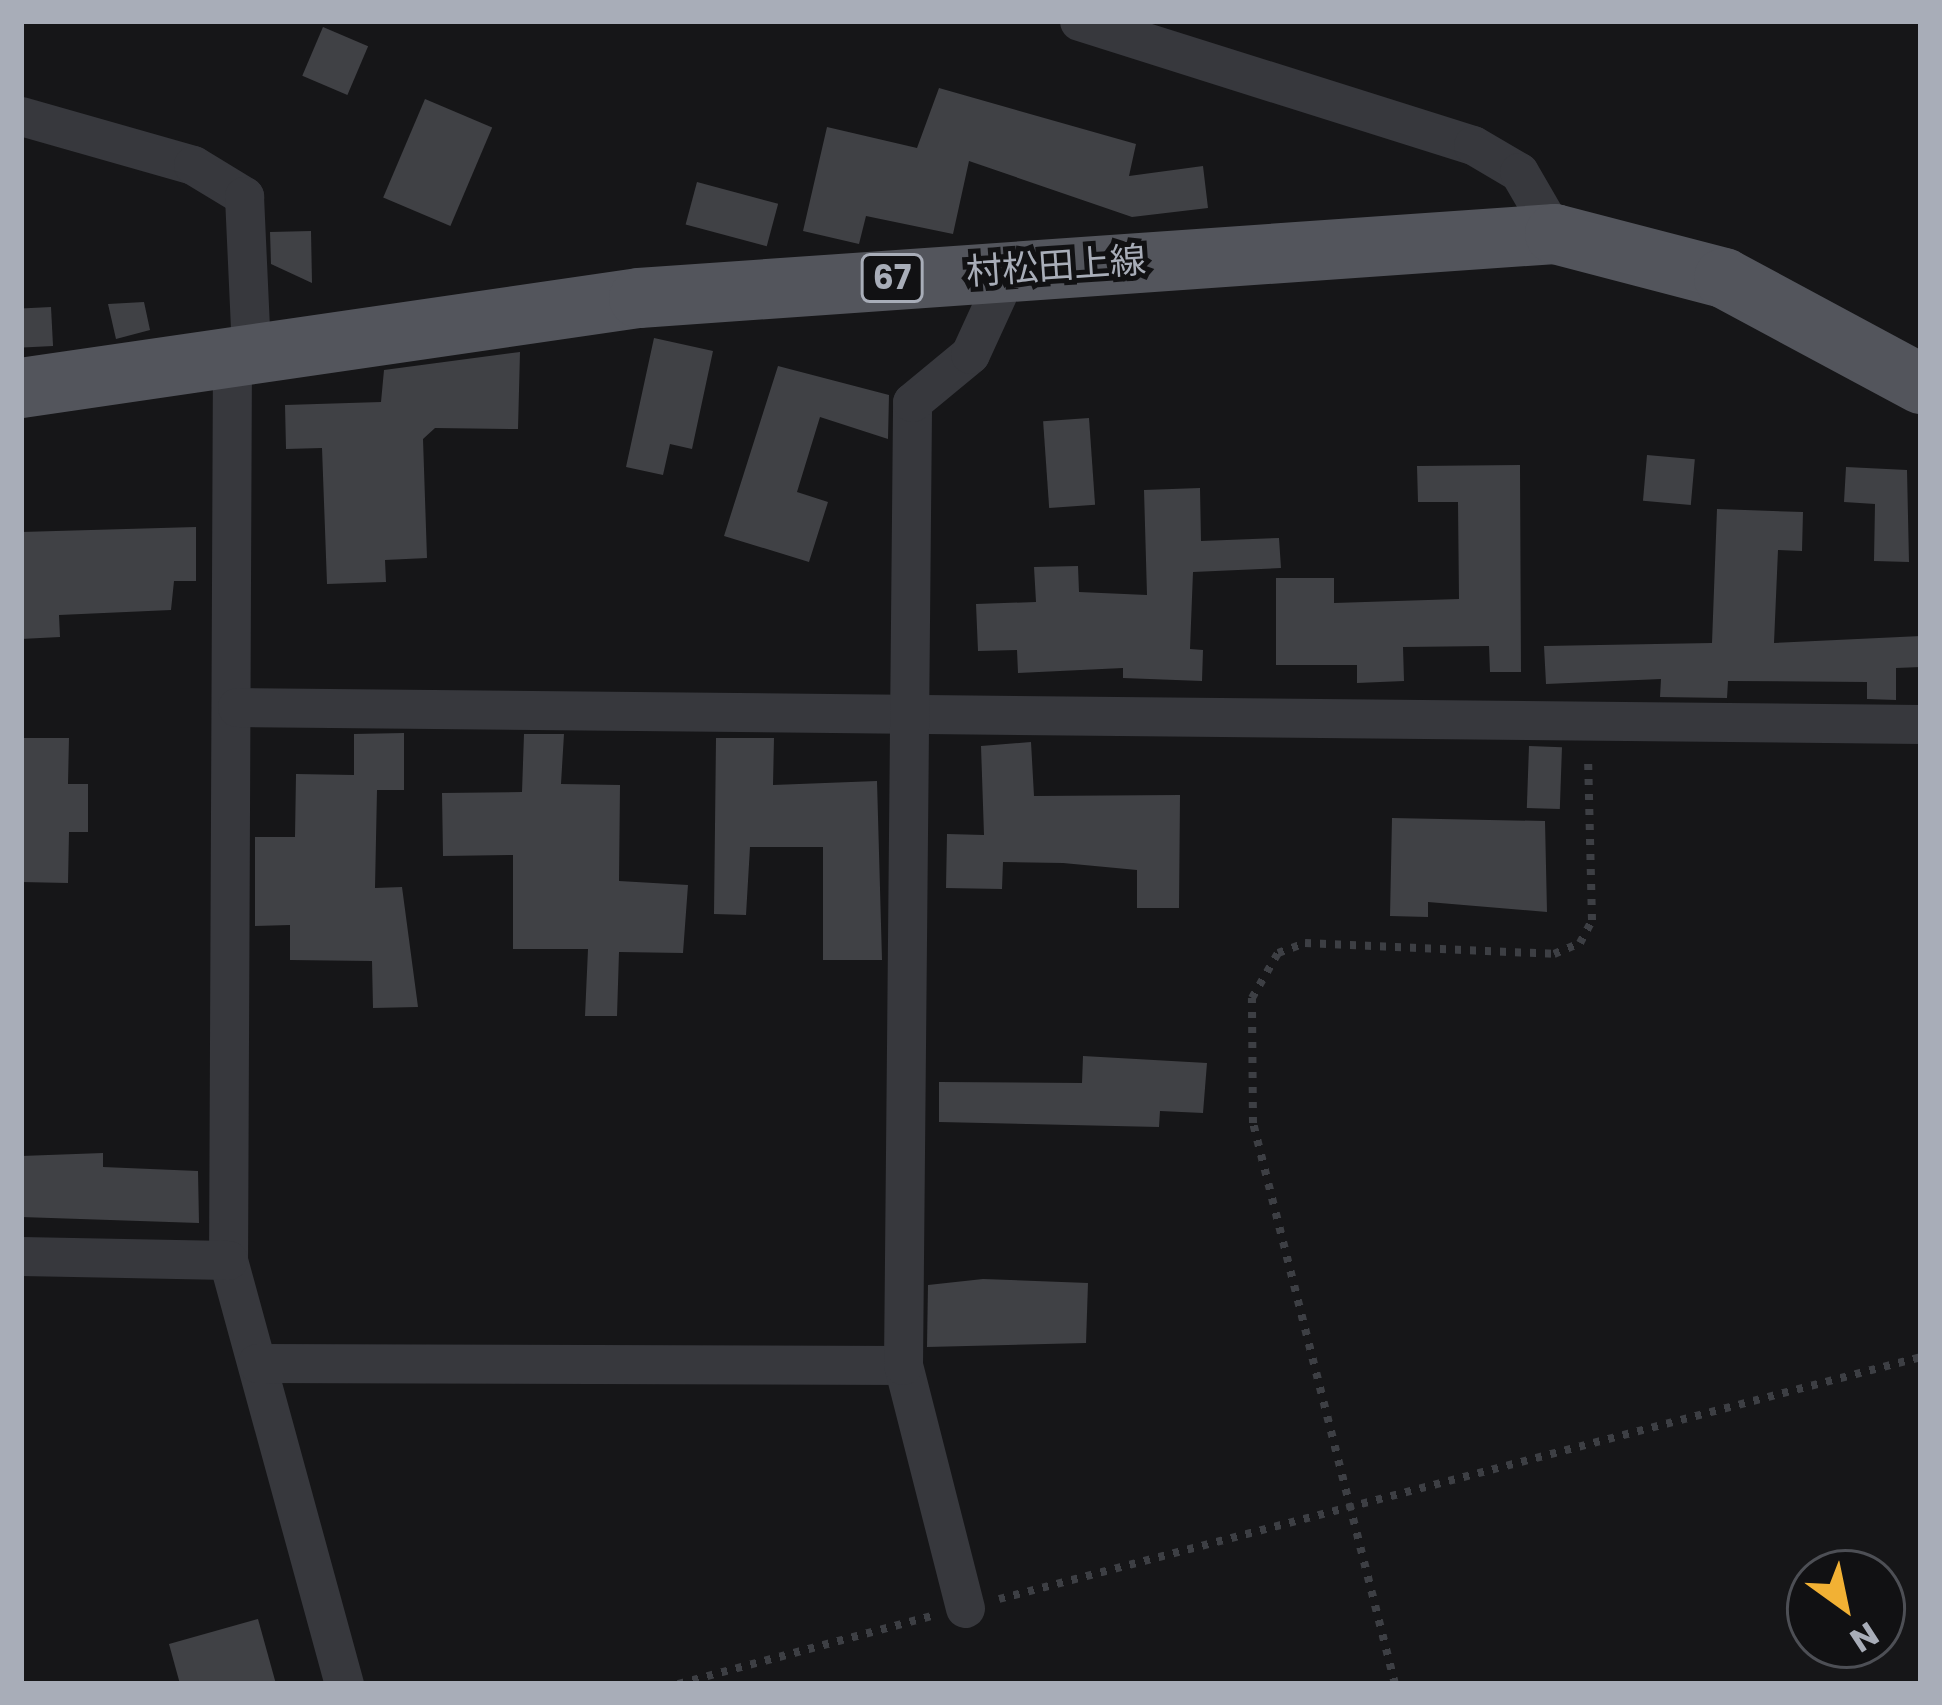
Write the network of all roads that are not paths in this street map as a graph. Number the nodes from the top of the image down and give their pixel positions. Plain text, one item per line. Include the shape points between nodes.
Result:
1 (1079, 21) edge
2 (21, 116) edge
3 (1555, 234) junction
4 (1009, 268) junction
5 (242, 353) junction
6 (1921, 384) edge
7 (21, 388) edge
8 (237, 707) junction
9 (916, 709) junction
10 (1921, 724) edge
11 (21, 1256) edge
12 (228, 1260) junction
13 (257, 1363) junction
14 (903, 1365) junction
15 (965, 1608) road end
16 (344, 1684) edge

1 - 3 street via 1473,145 1519,172
2 - 5 street via 193,166 244,196
3 - 4 main road, 村松田上線 / 67
3 - 6 main road, 村松田上線 / 67 via 1724,278
4 - 5 main road, 村松田上線 / 67 via 640,298
4 - 9 street via 970,354 912,402
5 - 7 main road, 村松田上線 / 67
5 - 8 street
8 - 9 street
8 - 12 street
9 - 10 street
9 - 14 street
11 - 12 street
12 - 13 street
13 - 14 street
13 - 16 street
14 - 15 street

